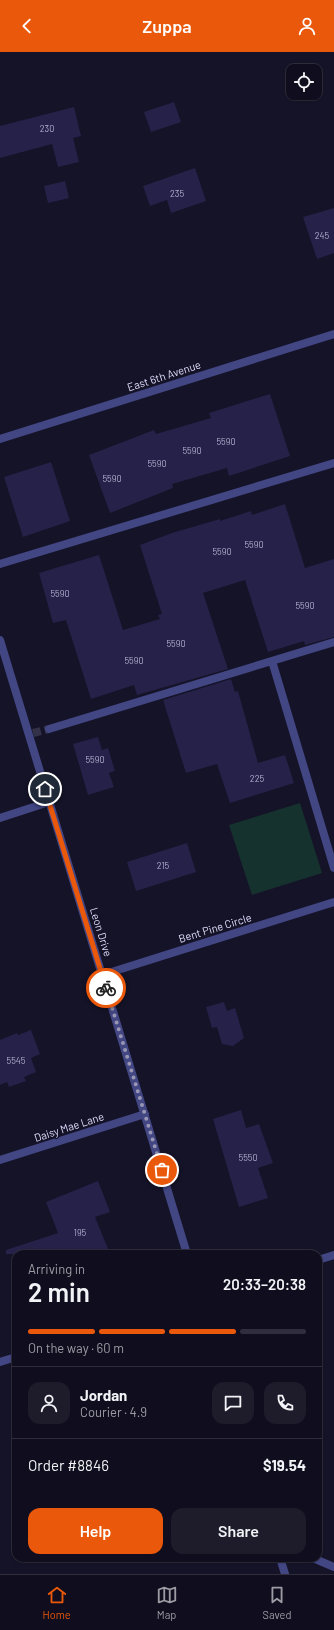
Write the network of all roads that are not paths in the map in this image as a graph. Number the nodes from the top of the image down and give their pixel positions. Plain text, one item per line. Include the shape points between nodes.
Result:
1 (334, 334) edge
2 (0, 439) edge
3 (334, 463) edge
4 (0, 564) edge
5 (0, 640) edge
6 (334, 642) edge
7 (272, 661) junction
8 (49, 729) tunnel mouth
9 (50, 802) junction
10 (0, 818) edge
11 (334, 868) edge
12 (334, 902) edge
13 (102, 975) junction
14 (145, 1114) junction
15 (0, 1160) edge
16 (186, 1250) edge
17 (334, 1255) edge
18 (322, 1259) edge
19 (12, 1358) edge
20 (0, 1362) edge
21 (281, 1562) edge
22 (322, 1562) edge
23 (334, 1567) edge
24 (285, 1574) edge

1 - 2 street, East 6th Avenue
3 - 4 street
5 - 9 street, Leon Drive via 31,733
6 - 7 street
7 - 8 street
7 - 11 street
9 - 10 street
9 - 13 street, Leon Drive
12 - 13 street, Bent Pine Circle
13 - 14 street, Leon Drive
14 - 15 street, Daisy Mae Lane
14 - 16 street, Leon Drive
17 - 18 street
19 - 20 street
21 - 24 street
22 - 23 street

